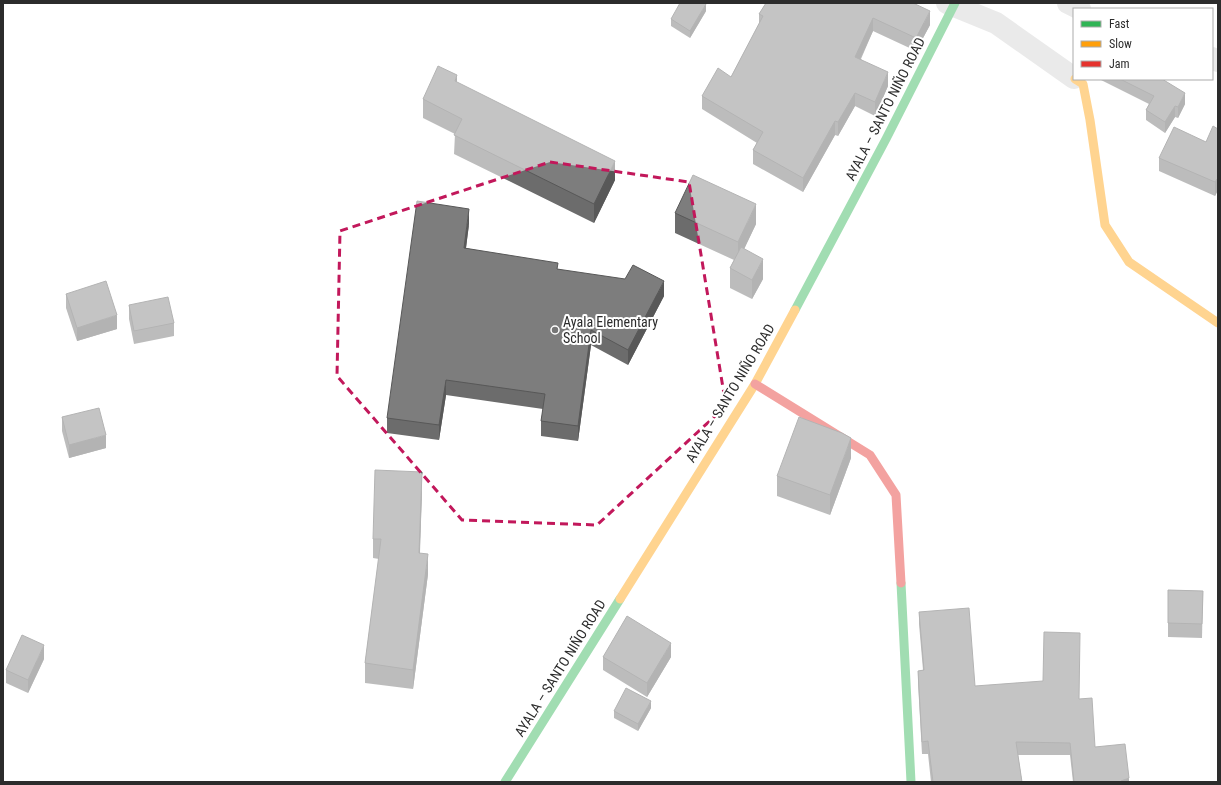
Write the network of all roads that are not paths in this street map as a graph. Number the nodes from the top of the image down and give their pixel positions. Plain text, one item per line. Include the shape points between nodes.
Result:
1 (1068, 3) edge
2 (952, 4) edge
3 (1078, 8) edge
4 (1073, 78) edge
5 (1077, 80) edge
6 (1218, 324) edge
7 (755, 384) junction
8 (505, 782) edge
9 (911, 782) edge

1 - 3 street
2 - 4 street via 996,23
2 - 7 street, AYALA – SANTO NIÑO ROAD via 886,139
5 - 6 street via 1083,84 1105,225 1129,262
7 - 8 street, AYALA – SANTO NIÑO ROAD
7 - 9 street via 870,456 896,495

